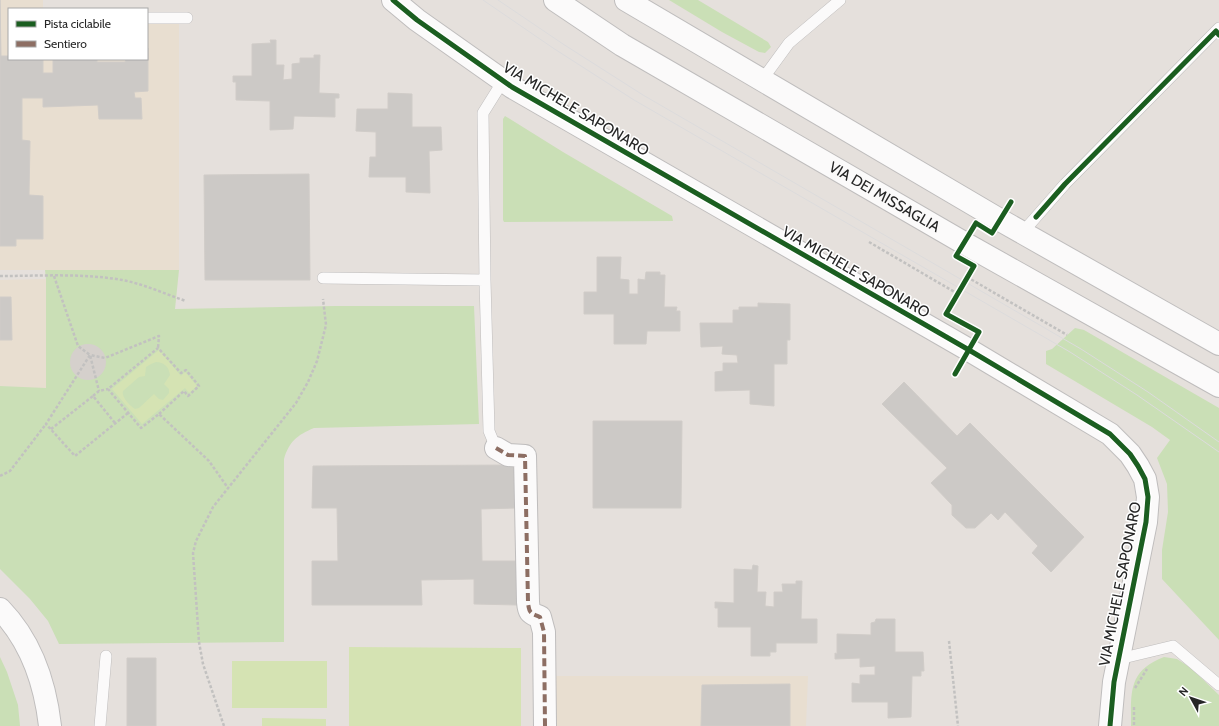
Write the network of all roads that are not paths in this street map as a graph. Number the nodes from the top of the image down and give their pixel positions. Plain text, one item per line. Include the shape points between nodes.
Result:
1 (393, 0) edge
2 (555, 0) edge
3 (626, 0) edge
4 (840, 0) edge
5 (148, 18) edge
6 (187, 18) dead end
7 (1218, 32) edge
8 (762, 80) junction
9 (503, 81) junction
10 (1022, 233) junction
11 (323, 278) dead end
12 (485, 280) junction
13 (1219, 344) edge
14 (1219, 386) edge
15 (496, 448) joint
16 (0, 609) edge
17 (106, 656) dead end
18 (1119, 659) junction
19 (1219, 685) edge
20 (50, 726) edge
21 (100, 726) edge
22 (545, 726) edge
23 (1110, 726) edge

1 - 9 street, VIA MICHELE SAPONARO via 416,20
2 - 14 street, VIA DEI MISSAGLIA via 636,53 964,243
3 - 8 street
4 - 8 lane via 788,43
5 - 6 lane
7 - 10 lane via 1065,184
8 - 10 street
9 - 12 lane, VIA MICHELE SAPONARO via 483,113
9 - 18 street, VIA MICHELE SAPONARO via 1110,434 1138,466 1145,479 1148,496 1146,522
10 - 13 street
11 - 12 lane
12 - 15 lane, VIA MICHELE SAPONARO via 489,431
15 - 22 street via 508,455 526,456 528,609 531,614 540,617 544,632
16 - 20 street via 21,634 38,668 48,705
17 - 21 lane
18 - 19 lane via 1173,646
18 - 23 street, VIA MICHELE SAPONARO

